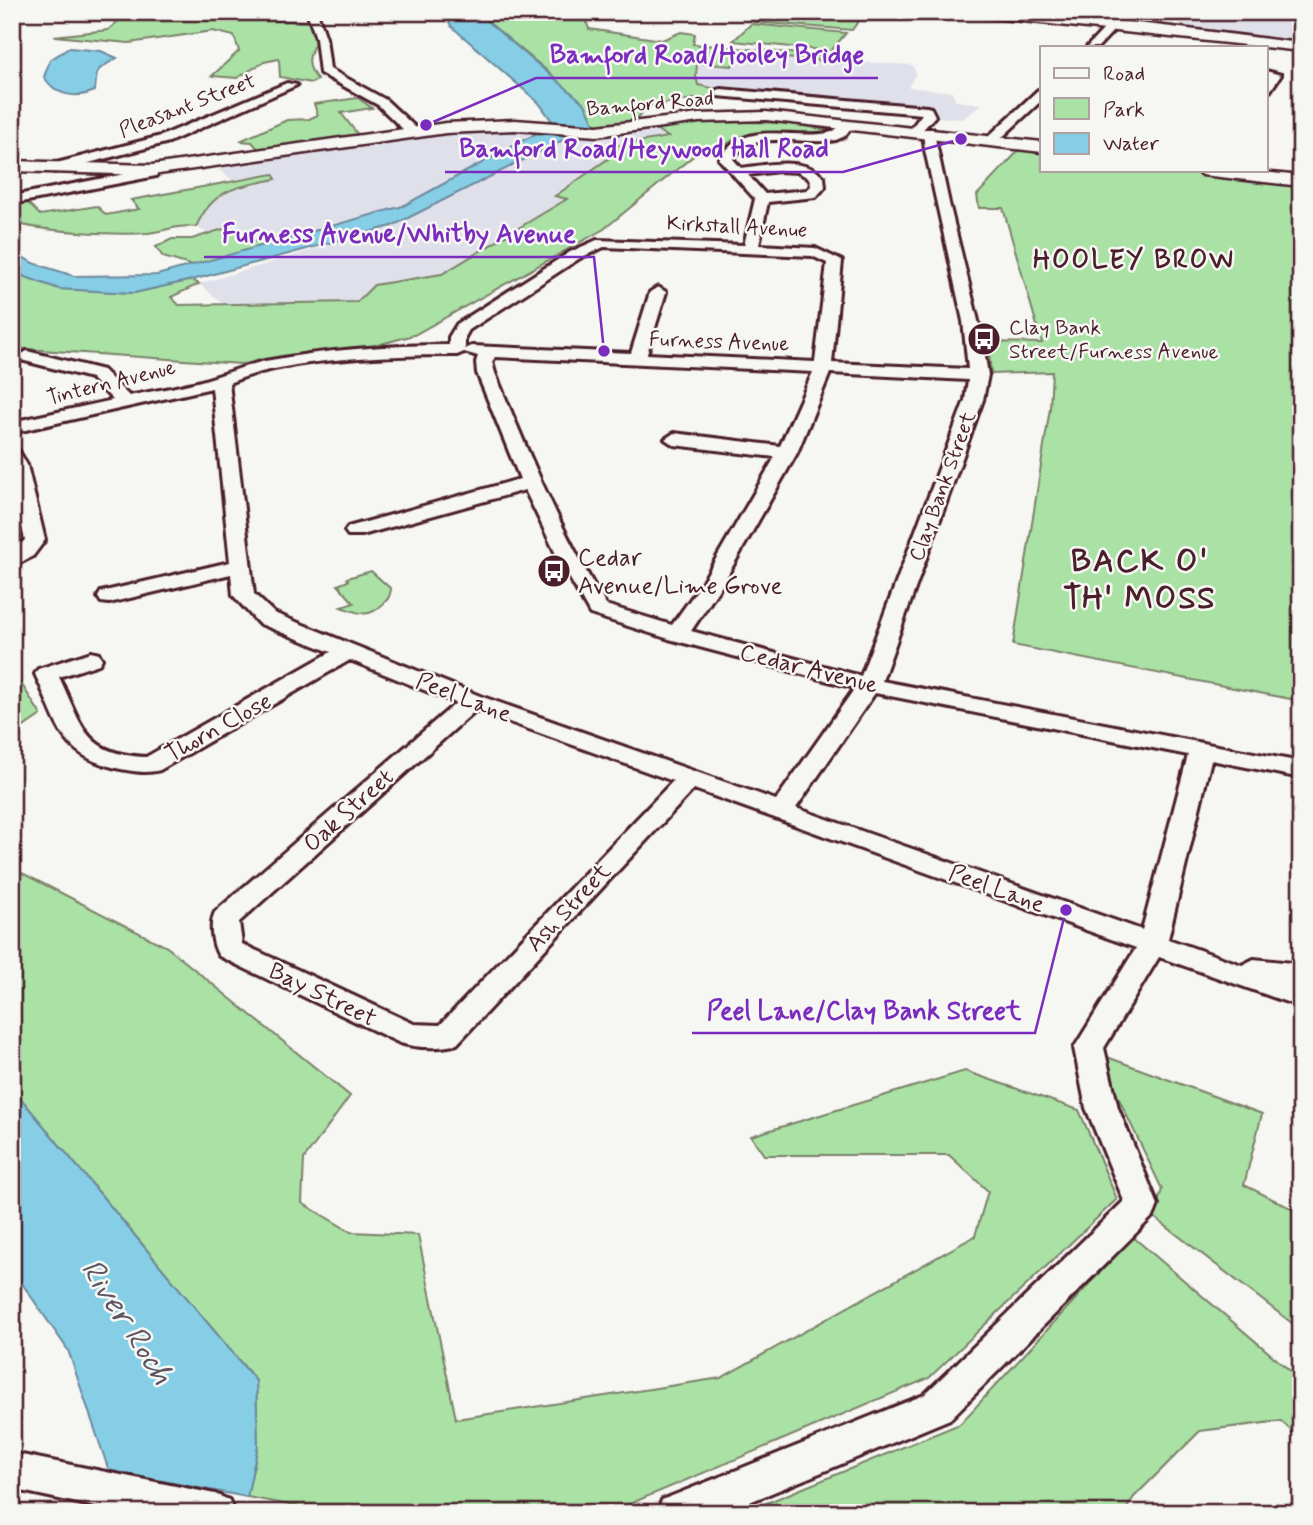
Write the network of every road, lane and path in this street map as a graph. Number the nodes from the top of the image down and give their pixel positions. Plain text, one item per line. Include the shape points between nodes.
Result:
1 (312, 12) edge
2 (976, 12) edge
3 (1126, 12) edge
4 (1115, 24) junction
5 (1093, 46) edge
6 (1301, 47) edge
7 (1268, 74) edge
8 (291, 85) dead end
9 (1268, 86) edge
10 (721, 93) dead end
11 (1040, 95) edge
12 (823, 101) junction
13 (1018, 113) junction
14 (1040, 116) edge
15 (808, 121) junction
16 (846, 126) junction
17 (412, 131) junction
18 (922, 132) junction
19 (993, 139) junction
20 (1040, 146) edge
21 (12, 166) edge
22 (54, 168) junction
23 (152, 170) junction
24 (738, 172) junction
25 (1227, 172) edge
26 (1301, 181) edge
27 (762, 198) junction
28 (12, 200) edge
29 (751, 248) junction
30 (657, 292) dead end
31 (457, 351) junction
32 (489, 352) junction
33 (27, 356) dead end
34 (637, 360) junction
35 (823, 368) junction
36 (979, 375) junction
37 (220, 381) junction
38 (125, 402) junction
39 (12, 428) edge
40 (674, 439) dead end
41 (788, 453) junction
42 (12, 455) edge
43 (531, 482) junction
44 (355, 531) dead end
45 (12, 561) edge
46 (240, 566) junction
47 (108, 597) dead end
48 (677, 634) junction
49 (348, 652) junction
50 (91, 659) dead end
51 (869, 685) junction
52 (472, 701) junction
53 (1202, 749) junction
54 (1301, 770) edge
55 (690, 778) junction
56 (782, 810) junction
57 (225, 919) joint
58 (1152, 945) junction
59 (1211, 963) junction
60 (1301, 974) edge
61 (1301, 997) edge
62 (447, 1036) joint
63 (12, 1471) edge
64 (215, 1513) edge
65 (676, 1513) edge

1 - 17 street via 321,38 324,71 379,98
2 - 4 street
3 - 4 street
4 - 5 street
4 - 6 street
7 - 9 street via 1275,75
8 - 22 street, Pleasant Street via 165,139
10 - 12 street
11 - 13 street
12 - 15 street
12 - 18 street, Clay Bank Street via 927,111
13 - 14 street
13 - 19 street
15 - 16 street, Bamford Road
15 - 17 street, Bamford Road via 766,116 699,118 587,131 540,126
16 - 18 street, Bamford Road
16 - 24 street via 832,137 780,136 736,145 726,159
17 - 23 street, Bamford Road
18 - 19 street, Bamford Road
18 - 36 street, Clay Bank Street via 975,341
19 - 20 street, Bamford Road
21 - 22 street, Bamford Road
22 - 23 street, Bamford Road
23 - 28 street
24 - 27 street
24 - 27 street via 794,169 817,177 818,187 811,194
25 - 26 street
27 - 29 street
29 - 31 street, Kirkstall Avenue via 602,243 575,255 463,327
29 - 35 street, Kirkstall Avenue via 815,251 835,261
30 - 34 street
31 - 32 street, Furness Avenue
31 - 37 street via 400,351 261,367
32 - 34 street, Furness Avenue
32 - 43 street, Cedar Avenue via 484,362 486,373
33 - 38 street via 97,374
34 - 35 street, Furness Avenue
35 - 36 street, Furness Avenue
35 - 41 street, Kirkstall Avenue
36 - 51 street, Clay Bank Street via 974,400
37 - 38 street, Tintern Avenue
37 - 46 street, Peel Lane
38 - 39 street, Tintern Avenue
40 - 41 street
41 - 48 street, Kirkstall Avenue via 701,605
42 - 45 street via 35,540
43 - 44 street
43 - 48 street, Cedar Avenue via 568,562 598,609
46 - 47 street
46 - 49 street, Peel Lane via 244,595 266,618
48 - 51 street, Cedar Avenue
49 - 50 street, Thorn Close via 151,765 113,761 80,743 46,674
49 - 52 street, Peel Lane
51 - 53 street, Cedar Avenue
51 - 56 street, Clay Bank Street
52 - 55 street, Peel Lane
52 - 57 street, Oak Street
53 - 54 street, Cedar Avenue
53 - 58 street
55 - 56 street, Peel Lane
55 - 62 street, Ash Street
56 - 58 street, Peel Lane
57 - 62 street, Bay Street via 229,949 410,1035
58 - 59 street, Peel Lane
58 - 65 street via 1089,1048 1102,1108 1142,1205 937,1407
59 - 60 street
59 - 61 street, Peel Lane
63 - 64 street

